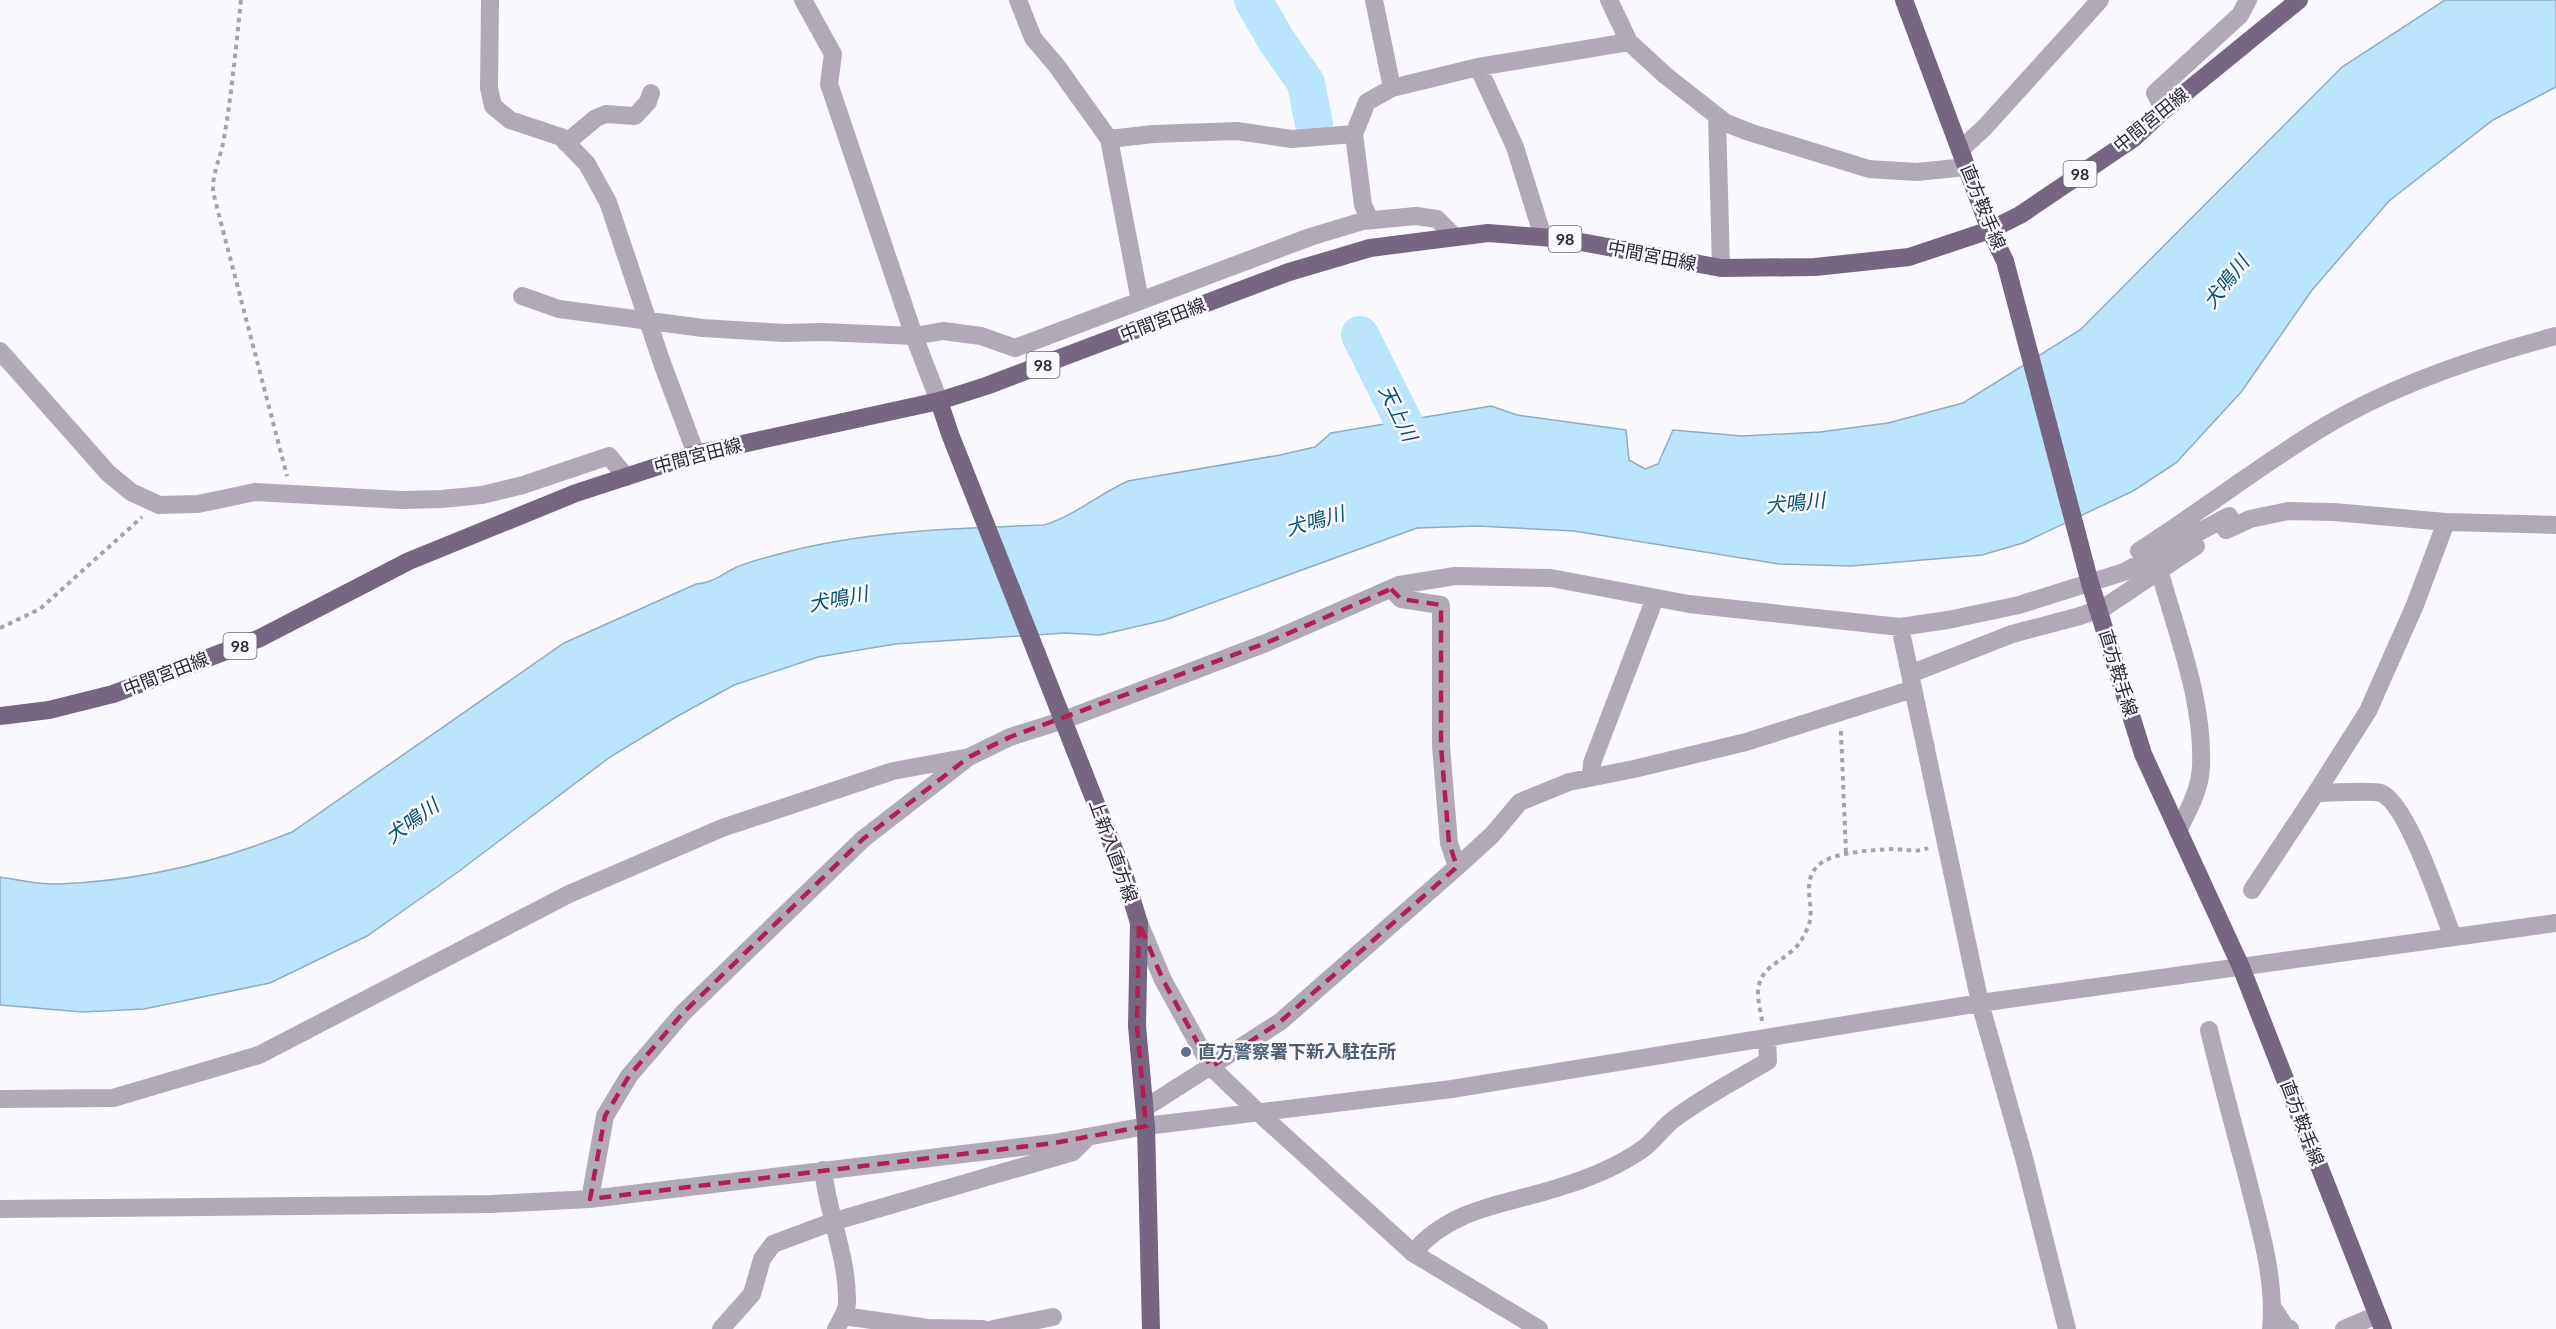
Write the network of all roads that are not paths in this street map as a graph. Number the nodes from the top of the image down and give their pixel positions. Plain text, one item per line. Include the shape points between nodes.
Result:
1 (490, 0) edge
2 (803, 0) edge
3 (1018, 0) edge
4 (1374, 0) edge
5 (1609, 0) edge
6 (1904, 0) edge
7 (2100, 0) edge
8 (2248, 0) edge
9 (2299, 0) edge
10 (1629, 42) junction
11 (1478, 68) junction
12 (1392, 88) junction
13 (651, 93) dead end
14 (2164, 110) junction
15 (1717, 116) junction
16 (1354, 134) junction
17 (1109, 139) junction
18 (566, 143) junction
19 (1960, 150) junction
20 (1966, 167) junction
21 (1370, 220) junction
22 (1990, 230) junction
23 (1455, 237) junction
24 (1543, 237) junction
25 (1721, 268) junction
26 (522, 296) dead end
27 (1140, 301) junction
28 (647, 321) junction
29 (914, 336) junction
30 (2556, 336) edge
31 (0, 351) edge
32 (939, 401) junction
33 (696, 454) junction
34 (626, 477) junction
35 (2446, 522) junction
36 (2556, 525) edge
37 (2235, 526) junction
38 (2158, 569) junction
39 (2090, 582) junction
40 (1391, 589) junction
41 (1655, 598) junction
42 (1900, 627) junction
43 (1912, 682) junction
44 (1061, 713) junction
45 (0, 716) edge
46 (969, 757) junction
47 (1591, 777) junction
48 (2316, 793) junction
49 (2178, 831) junction
50 (1457, 867) junction
51 (2252, 890) dead end
52 (1139, 923) junction
53 (2556, 923) edge
54 (2453, 937) junction
55 (2241, 967) junction
56 (1980, 1003) junction
57 (2209, 1030) dead end
58 (1767, 1038) junction
59 (1211, 1066) junction
60 (0, 1099) edge
61 (1258, 1112) junction
62 (1146, 1117) junction
63 (1088, 1137) junction
64 (823, 1170) junction
65 (590, 1199) junction
66 (0, 1209) edge
67 (832, 1222) junction
68 (1413, 1253) junction
69 (2273, 1308) junction
70 (1053, 1317) dead end
71 (839, 1322) edge
72 (2380, 1322) edge
73 (721, 1329) edge
74 (983, 1329) edge
75 (993, 1329) edge
76 (1150, 1329) edge
77 (1539, 1329) edge
78 (2067, 1329) edge
79 (2271, 1329) edge
80 (2290, 1329) edge
81 (2344, 1329) edge

1 - 18 street via 489,88 493,106 510,120 561,137
2 - 29 street via 833,54 829,84
3 - 17 street via 1033,38
4 - 12 street
5 - 10 street
6 - 19 main road, 直方鞍手線
7 - 19 street
8 - 14 street via 2240,15 2156,93
9 - 14 main road, 中間宮田線 / 98
10 - 11 street
10 - 15 street
11 - 12 street
11 - 24 street via 1515,147
12 - 16 street via 1367,102
13 - 18 street via 635,116 606,114
14 - 22 main road, 中間宮田線 / 98 via 2134,138
15 - 20 street via 1749,132 1869,169 1917,172
15 - 25 street
16 - 17 street via 1292,139 1237,131
16 - 21 street via 1364,206
17 - 27 street
18 - 28 street via 587,164 608,202
19 - 20 main road, 直方鞍手線
20 - 22 main road, 直方鞍手線
21 - 23 street via 1416,216 1437,219
21 - 27 street via 1310,237
22 - 25 main road, 中間宮田線 / 98 via 1909,257 1815,267
22 - 39 main road, 直方鞍手線 via 2005,261
23 - 24 main road, 中間宮田線 / 98 via 1488,232
23 - 32 main road, 中間宮田線 / 98 via 1370,248 1290,272
24 - 25 main road, 中間宮田線 / 98
26 - 28 street via 559,309
27 - 29 street via 1015,348 981,336 943,331
28 - 29 street via 784,333
28 - 33 street
29 - 32 street
30 - 39 street via 2436,373 2321,428 2196,515
31 - 34 street via 108,473 131,492 159,505 198,504 255,492 402,500 472,496 523,485 609,456
32 - 33 main road, 中間宮田線 / 98
32 - 44 main road, 上新入直方線
33 - 34 main road, 中間宮田線 / 98
34 - 45 main road, 中間宮田線 / 98 via 576,493 409,561 260,638 113,694 49,710
35 - 36 street
35 - 37 street via 2288,511
35 - 48 street via 2415,605 2368,711
37 - 38 street
37 - 39 street via 2229,516 2124,572
38 - 43 street via 2105,607 2012,634
38 - 49 street via 2199,726 2201,768 2194,799
39 - 42 street via 2019,605
39 - 49 main road, 直方鞍手線 via 2143,754
40 - 41 street via 1455,576 1551,578
40 - 44 street via 1266,643
40 - 50 street via 1401,599 1441,605 1441,746 1449,843
41 - 42 street
41 - 47 street via 1592,763
42 - 43 street
43 - 47 street via 1841,712 1746,742
43 - 56 street
44 - 46 street
44 - 52 main road, 上新入直方線
46 - 60 street via 893,771 722,828 569,894 259,1055 113,1098
46 - 65 street via 863,839 709,987 629,1076 605,1116
47 - 50 street via 1520,802
48 - 51 street
48 - 54 street via 2381,793 2396,806 2410,828
49 - 55 main road, 直方鞍手線
50 - 59 street via 1280,1022
52 - 59 street via 1162,980
52 - 62 main road, 上新入直方線 via 1137,1026
53 - 54 street
54 - 55 street
55 - 56 street
55 - 72 main road, 直方鞍手線
56 - 58 street
56 - 78 street
57 - 69 street via 2260,1229
58 - 61 street via 1452,1089
58 - 68 street via 1768,1061 1705,1097 1628,1158 1557,1188 1468,1214 1427,1236
59 - 61 street
59 - 62 street
61 - 62 street
61 - 68 street
62 - 63 street
62 - 76 main road, 上新入直方線
63 - 64 street
63 - 67 street via 1072,1152
64 - 65 street
64 - 67 street
65 - 66 street via 491,1204
67 - 71 street via 842,1257 847,1306
67 - 73 street via 773,1244 762,1259 752,1294
68 - 77 street
69 - 79 street
69 - 80 street
70 - 75 street
71 - 74 street
72 - 81 street

